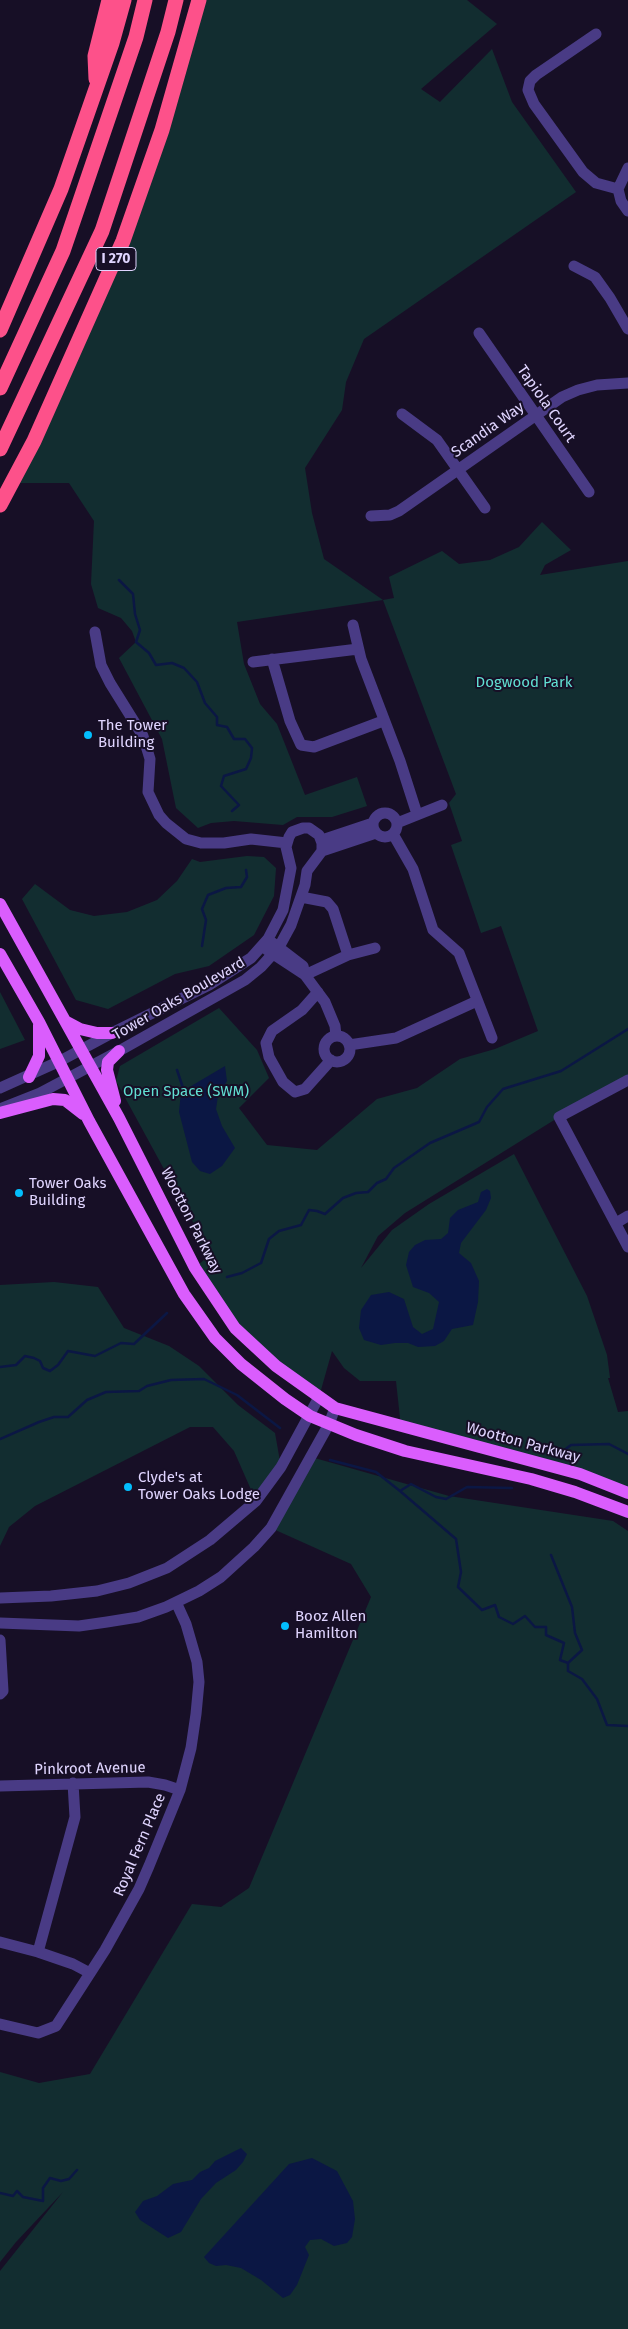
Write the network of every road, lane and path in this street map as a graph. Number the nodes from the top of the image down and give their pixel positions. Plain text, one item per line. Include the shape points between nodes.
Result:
1 (108, 0) edge
2 (124, 0) edge
3 (145, 0) edge
4 (176, 0) edge
5 (199, 0) edge
6 (596, 34) dead end
7 (97, 88) junction
8 (628, 168) edge
9 (618, 189) junction
10 (628, 211) edge
11 (574, 266) dead end
12 (628, 329) edge
13 (0, 330) edge
14 (479, 333) dead end
15 (628, 383) edge
16 (0, 388) edge
17 (402, 414) dead end
18 (536, 416) junction
19 (0, 449) edge
20 (458, 469) junction
21 (589, 492) dead end
22 (0, 505) edge
23 (485, 508) dead end
24 (371, 516) dead end
25 (353, 625) dead end
26 (95, 632) dead end
27 (358, 649) junction
28 (272, 660) junction
29 (253, 662) dead end
30 (383, 721) junction
31 (442, 805) dead end
32 (417, 814) junction
33 (397, 822) junction
34 (374, 828) junction
35 (393, 834) junction
36 (287, 842) junction
37 (322, 845) junction
38 (301, 897) junction
39 (0, 904) edge
40 (265, 942) junction
41 (375, 948) dead end
42 (275, 951) junction
43 (0, 954) edge
44 (348, 955) junction
45 (305, 975) junction
46 (318, 992) junction
47 (477, 1001) junction
48 (39, 1022) junction
49 (65, 1022) junction
50 (112, 1033) junction
51 (336, 1036) junction
52 (492, 1038) dead end
53 (349, 1045) junction
54 (81, 1051) junction
55 (119, 1051) junction
56 (331, 1060) junction
57 (60, 1061) junction
58 (90, 1066) junction
59 (29, 1076) junction
60 (68, 1078) junction
61 (628, 1080) edge
62 (0, 1088) edge
63 (0, 1109) edge
64 (0, 1113) edge
65 (119, 1118) junction
66 (89, 1120) junction
67 (628, 1216) edge
68 (616, 1223) junction
69 (628, 1247) edge
70 (319, 1397) junction
71 (336, 1408) junction
72 (310, 1416) junction
73 (329, 1424) junction
74 (628, 1493) edge
75 (628, 1512) edge
76 (0, 1598) edge
77 (176, 1602) junction
78 (0, 1622) edge
79 (0, 1640) edge
80 (0, 1694) edge
81 (73, 1783) junction
82 (0, 1786) edge
83 (180, 1790) junction
84 (0, 1942) edge
85 (38, 1952) junction
86 (90, 1973) junction
87 (0, 2024) edge

1 - 7 highway via 96,56
2 - 7 highway
3 - 16 highway via 136,37 63,250
4 - 19 highway, I 270 via 102,231
5 - 22 highway, I 270 via 162,130 123,241 34,440
6 - 9 street via 536,75 528,90 534,104 583,172 596,184
7 - 13 highway via 61,189
8 - 9 street
9 - 10 street
11 - 12 street via 595,277
14 - 18 street, Tapiola Court
15 - 18 street, Scandia Way via 578,390
17 - 20 street via 437,440
18 - 20 street, Scandia Way
18 - 21 street, Tapiola Court
20 - 23 street
20 - 24 street, Scandia Way via 399,511
25 - 27 street
26 - 36 street via 101,665 143,736 150,759 148,792 166,824 186,839 201,843 258,839
27 - 28 street
27 - 30 street
28 - 29 street
28 - 30 street via 290,721 301,745 314,747
30 - 32 street
31 - 32 street
32 - 33 street
33 - 34 street via 385,813 377,816
33 - 35 street
34 - 35 street via 384,837
34 - 37 street
35 - 47 street via 413,869 434,930 459,953
36 - 37 street via 292,832 303,828 314,831
36 - 40 street, Tower Oaks Boulevard via 291,868 287,894 283,910
37 - 38 street, Tower Oaks Boulevard via 307,871
38 - 42 street, Tower Oaks Boulevard via 291,925
38 - 44 street via 327,902 333,909
39 - 49 main road, Wootton Parkway
40 - 42 street
40 - 50 street, Tower Oaks Boulevard via 251,958 209,985
41 - 44 street
42 - 45 street via 303,966
42 - 55 street, Tower Oaks Boulevard via 245,980
43 - 48 main road
44 - 45 street
45 - 46 street
46 - 51 street via 335,1026
46 - 56 street via 302,1010 272,1031 266,1043 269,1057 283,1082 295,1092 305,1090
47 - 52 street
47 - 53 street via 396,1038
48 - 57 main road
48 - 59 main road via 40,1054
49 - 50 main road via 80,1030
49 - 54 main road, Wootton Parkway
50 - 54 street, Tower Oaks Boulevard
51 - 53 street
51 - 56 street via 327,1040 324,1047 324,1053
53 - 56 street via 346,1058 339,1062
54 - 57 street, Tower Oaks Boulevard
54 - 58 main road, Wootton Parkway
55 - 58 street, Tower Oaks Boulevard
55 - 65 main road via 108,1062 107,1070
57 - 59 street, Tower Oaks Boulevard
57 - 60 main road
58 - 60 street, Tower Oaks Boulevard
58 - 65 main road, Wootton Parkway
59 - 62 street, Tower Oaks Boulevard
60 - 63 street, Tower Oaks Boulevard
60 - 66 main road
61 - 68 street via 559,1117
64 - 66 main road via 53,1099 66,1100
65 - 70 main road, Wootton Parkway via 209,1292 235,1328 276,1366
66 - 72 main road via 184,1294 215,1338 241,1364
67 - 68 street
68 - 69 street
70 - 71 main road, Wootton Parkway
70 - 72 street
71 - 73 street
71 - 74 main road, Wootton Parkway via 580,1474
72 - 73 main road
72 - 76 street via 281,1467 256,1501 210,1540 167,1568 97,1591
73 - 75 main road via 405,1451 576,1492
73 - 77 street via 271,1528 221,1577
77 - 78 street via 138,1617 79,1626
77 - 83 street, Royal Fern Place via 189,1634 199,1682 191,1748
79 - 80 street via 3,1691
81 - 82 street, Pinkroot Avenue
81 - 83 street, Pinkroot Avenue via 148,1782
81 - 85 street via 75,1817
83 - 86 street, Royal Fern Place via 139,1888
84 - 85 street
85 - 86 street
86 - 87 street, Royal Fern Place via 56,2026 48,2031 38,2034

